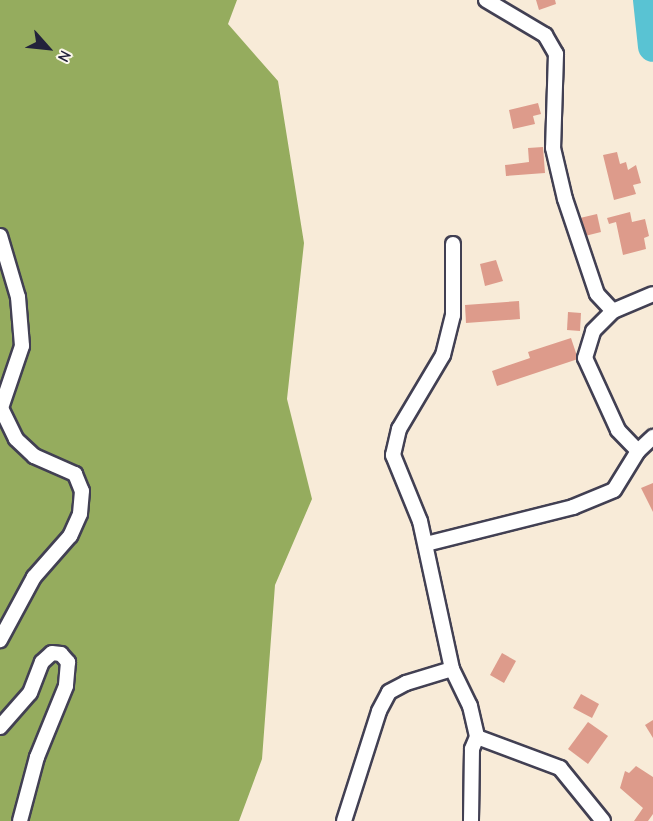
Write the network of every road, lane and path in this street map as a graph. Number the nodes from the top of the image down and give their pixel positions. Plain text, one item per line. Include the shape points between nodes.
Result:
1 (486, 0) edge
2 (0, 236) edge
3 (453, 244) dead end
4 (653, 294) edge
5 (613, 311) junction
6 (653, 437) edge
7 (638, 451) junction
8 (426, 544) junction
9 (0, 640) edge
10 (452, 669) junction
11 (0, 727) edge
12 (477, 738) junction
13 (20, 821) edge
14 (344, 821) edge
15 (471, 821) edge
16 (603, 821) edge

1 - 5 street via 545,35 556,54 553,148 564,199 597,294
2 - 9 street via 18,297 22,346 1,408 16,439 34,456 75,474 82,491 80,514 70,536 34,577
3 - 8 street via 453,315 443,355 399,429 393,455
4 - 5 street
5 - 7 street via 593,331 585,358 618,430
6 - 7 street
7 - 8 street via 614,490 573,507
8 - 10 street
10 - 12 street via 470,706
10 - 14 street via 390,692 379,711
11 - 13 street via 30,693 42,662 52,653 62,654 68,662 66,686 37,757
12 - 15 street via 472,749
12 - 16 street via 560,768

